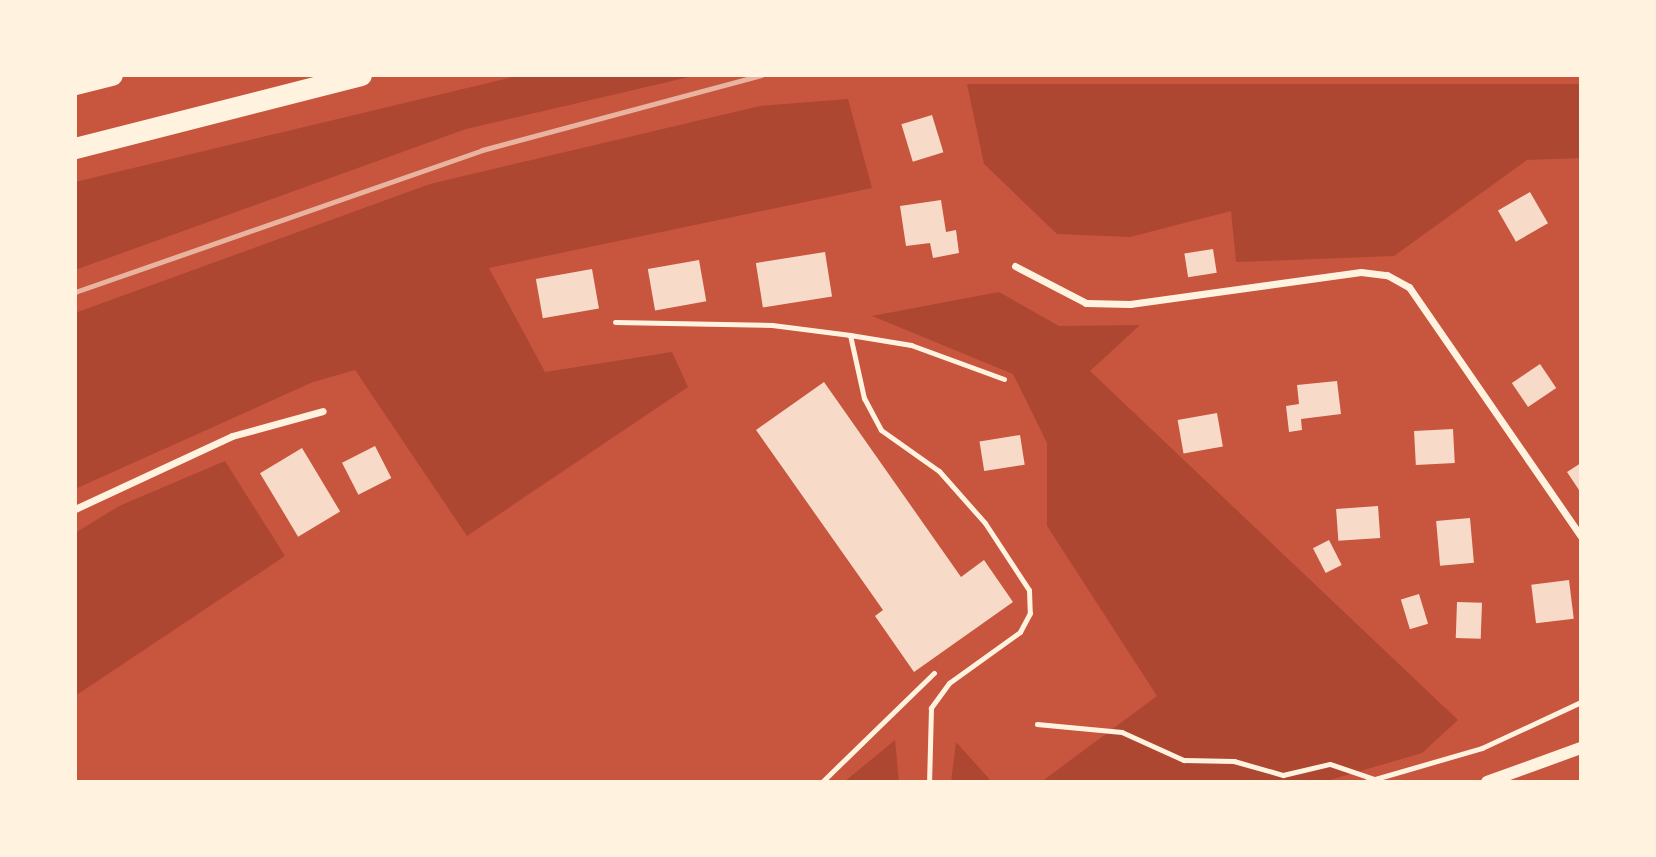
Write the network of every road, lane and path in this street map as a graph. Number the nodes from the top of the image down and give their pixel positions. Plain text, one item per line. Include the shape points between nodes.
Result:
1 (112, 75) edge
2 (361, 75) edge
3 (75, 84) edge
4 (75, 148) edge
5 (1015, 266) dead end
6 (615, 322) dead end
7 (849, 335) junction
8 (1003, 379) dead end
9 (323, 411) dead end
10 (75, 509) edge
11 (1581, 536) edge
12 (939, 668) dead end
13 (1581, 702) edge
14 (1037, 724) dead end
15 (1581, 748) edge
16 (1374, 779) junction
17 (822, 782) edge
18 (929, 782) edge
19 (1365, 782) edge
20 (1487, 782) edge

1 - 3 highway
2 - 4 highway
5 - 11 street via 1086,303 1130,304 1361,272 1387,275 1409,287
6 - 7 lane via 772,325
7 - 8 lane via 911,345
7 - 18 lane via 864,398 881,430 939,471 985,523 1029,590 1030,612 1020,632 949,683 930,708
9 - 10 street via 232,436
12 - 17 path
13 - 16 path via 1482,748
14 - 16 path via 1122,732 1184,760 1234,761 1283,775 1330,764
15 - 20 street
16 - 19 path

